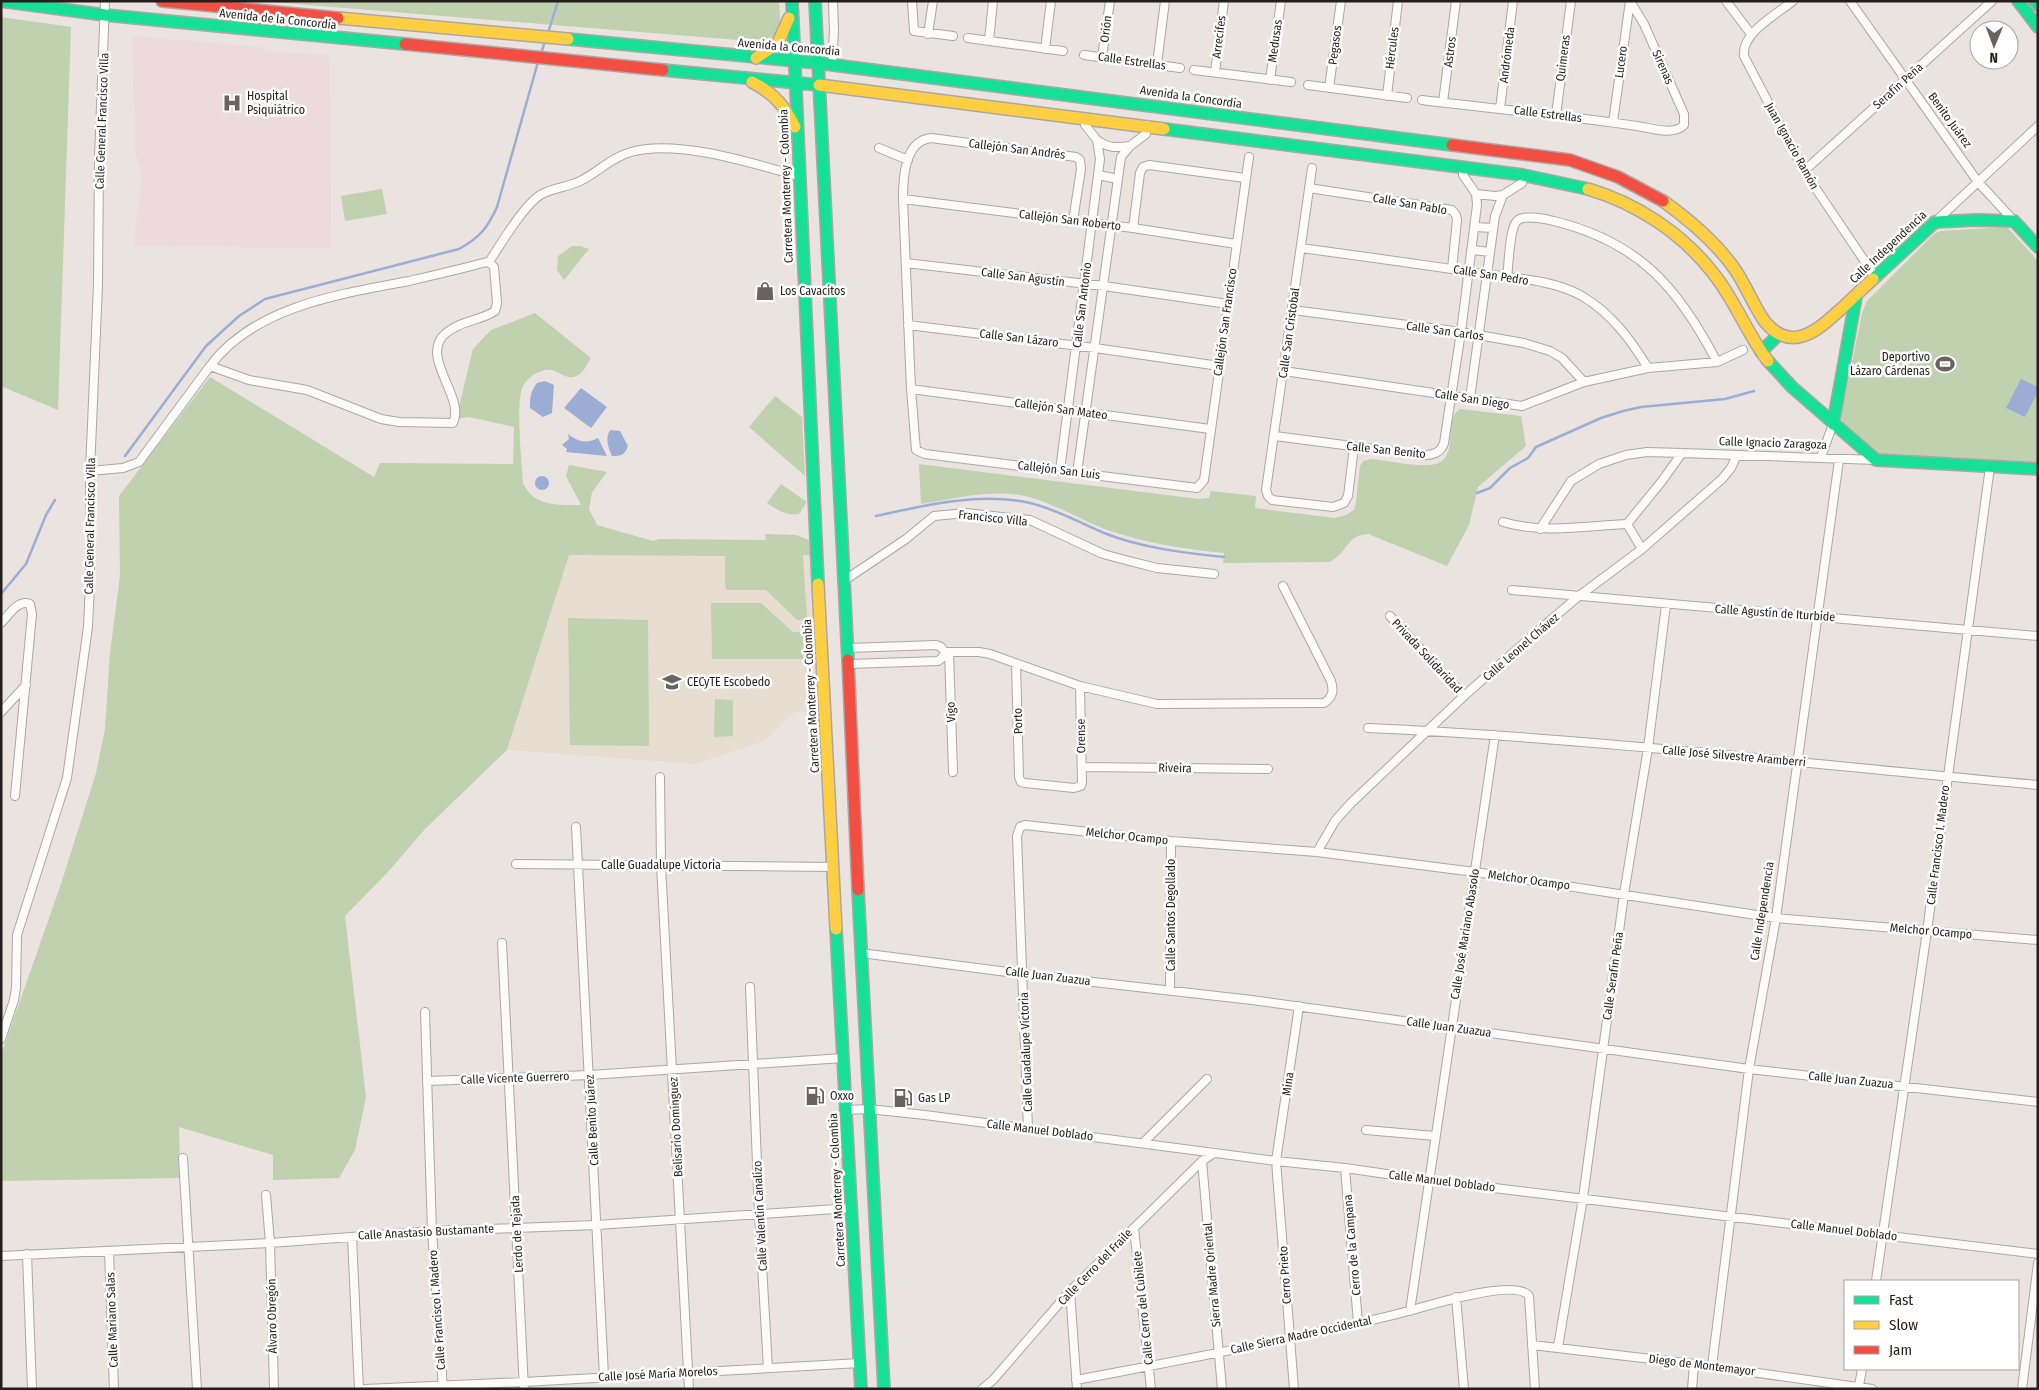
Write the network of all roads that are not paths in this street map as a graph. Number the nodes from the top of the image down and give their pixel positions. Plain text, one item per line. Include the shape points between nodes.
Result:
1 (1, 1) edge
2 (106, 1) edge
3 (162, 1) edge
4 (815, 1) edge
5 (834, 1) edge
6 (912, 1) edge
7 (933, 1) edge
8 (993, 1) edge
9 (1051, 1) edge
10 (1110, 1) edge
11 (1165, 1) edge
12 (1224, 1) edge
13 (1280, 1) edge
14 (1340, 1) edge
15 (1398, 1) edge
16 (1456, 1) edge
17 (1513, 1) edge
18 (1571, 1) edge
19 (1630, 1) edge
20 (1726, 1) edge
21 (1793, 1) edge
22 (1850, 1) edge
23 (1992, 1) edge
24 (2018, 1) edge
25 (2034, 1) edge
26 (792, 5) edge
27 (2038, 6) edge
28 (105, 15) junction
29 (2038, 27) edge
30 (928, 34) junction
31 (1751, 34) junction
32 (953, 36) dead end
33 (529, 37) joint
34 (968, 38) dead end
35 (989, 41) junction
36 (1045, 49) junction
37 (1063, 51) dead end
38 (1084, 55) dead end
39 (1102, 57) junction
40 (756, 58) junction
41 (795, 61) junction
42 (818, 63) junction
43 (1156, 64) junction
44 (832, 65) junction
45 (1180, 68) dead end
46 (1194, 70) dead end
47 (1215, 72) junction
48 (740, 77) junction
49 (940, 78) junction
50 (1270, 80) junction
51 (1905, 80) junction
52 (796, 82) junction
53 (1291, 82) dead end
54 (819, 85) junction
55 (1308, 85) dead end
56 (1330, 88) junction
57 (1387, 96) junction
58 (1088, 97) junction
59 (1407, 98) dead end
60 (937, 99) junction
61 (1422, 100) dead end
62 (1444, 102) junction
63 (1150, 105) junction
64 (1500, 109) junction
65 (1556, 116) junction
66 (1086, 118) junction
67 (1613, 122) junction
68 (1147, 125) junction
69 (2038, 126) edge
70 (797, 131) junction
71 (1675, 131) joint
72 (1097, 140) junction
73 (1130, 146) junction
74 (879, 148) dead end
75 (1466, 148) junction
76 (1525, 155) junction
77 (1249, 157) dead end
78 (908, 160) junction
79 (1312, 168) dead end
80 (1463, 168) junction
81 (1804, 171) junction
82 (1098, 175) junction
83 (1523, 175) junction
84 (798, 176) junction
85 (1245, 178) junction
86 (1118, 179) junction
87 (1978, 182) junction
88 (1309, 188) junction
89 (1476, 194) junction
90 (1503, 195) junction
91 (903, 199) junction
92 (1073, 221) junction
93 (2014, 221) junction
94 (1935, 222) junction
95 (1093, 223) junction
96 (1111, 225) junction
97 (1474, 227) junction
98 (1133, 228) junction
99 (1493, 228) junction
100 (1236, 244) junction
101 (2038, 247) edge
102 (1301, 248) junction
103 (1472, 250) junction
104 (1490, 252) junction
105 (489, 262) junction
106 (906, 263) junction
107 (1452, 269) junction
108 (1469, 272) junction
109 (1487, 274) junction
110 (1507, 277) junction
111 (1876, 278) junction
112 (1085, 284) junction
113 (1104, 286) junction
114 (1856, 297) junction
115 (1228, 304) junction
116 (1293, 310) junction
117 (908, 324) junction
118 (1462, 332) junction
119 (1479, 335) junction
120 (1778, 335) junction
121 (1077, 346) junction
122 (1095, 348) junction
123 (1743, 350) dead end
124 (1761, 352) junction
125 (1717, 362) junction
126 (210, 366) junction
127 (1219, 366) junction
128 (1648, 368) junction
129 (1284, 371) junction
130 (1584, 382) junction
131 (911, 389) junction
132 (1452, 395) junction
133 (1470, 398) junction
134 (1068, 410) junction
135 (1086, 412) junction
136 (1833, 424) junction
137 (1210, 429) junction
138 (1275, 436) junction
139 (1354, 447) junction
140 (1682, 453) junction
141 (1737, 455) junction
142 (1821, 457) junction
143 (1839, 460) junction
144 (1876, 460) junction
145 (1990, 467) junction
146 (2038, 469) edge
147 (1060, 470) junction
148 (90, 471) junction
149 (1077, 473) junction
150 (1199, 486) joint
151 (1503, 522) dead end
152 (1627, 524) junction
153 (1540, 529) junction
154 (1642, 549) junction
155 (1214, 574) dead end
156 (845, 580) junction
157 (1284, 586) dead end
158 (1512, 590) dead end
159 (1580, 596) junction
160 (1666, 605) junction
161 (1390, 616) dead end
162 (1817, 616) junction
163 (1, 623) edge
164 (1968, 630) junction
165 (2038, 636) edge
166 (915, 646) junction
167 (848, 648) junction
168 (947, 652) junction
169 (916, 662) junction
170 (849, 664) junction
171 (1016, 664) junction
172 (26, 685) junction
173 (1080, 686) junction
174 (1464, 696) junction
175 (1, 712) edge
176 (1368, 728) dead end
177 (1429, 730) junction
178 (1495, 735) junction
179 (1648, 748) junction
180 (1796, 762) junction
181 (1082, 767) junction
182 (1268, 769) dead end
183 (953, 772) dead end
184 (660, 777) dead end
185 (1947, 777) junction
186 (2038, 785) edge
187 (1080, 786) joint
188 (15, 796) dead end
189 (576, 827) dead end
190 (1020, 827) joint
191 (1171, 841) junction
192 (1317, 852) junction
193 (516, 864) dead end
194 (578, 864) junction
195 (661, 865) junction
196 (834, 867) junction
197 (1474, 872) junction
198 (1624, 894) junction
199 (1776, 918) junction
200 (1927, 931) junction
201 (2038, 940) edge
202 (502, 943) dead end
203 (861, 953) junction
204 (1023, 974) junction
205 (750, 987) dead end
206 (1170, 990) junction
207 (1299, 1006) junction
208 (425, 1012) dead end
209 (1450, 1027) junction
210 (1, 1039) edge
211 (1603, 1049) junction
212 (843, 1058) junction
213 (753, 1064) junction
214 (672, 1069) junction
215 (1749, 1069) junction
216 (590, 1074) junction
217 (509, 1078) junction
218 (1207, 1079) dead end
219 (427, 1081) junction
220 (1904, 1086) junction
221 (2038, 1102) edge
222 (869, 1109) junction
223 (846, 1110) junction
224 (1028, 1129) junction
225 (1366, 1130) dead end
226 (1435, 1136) junction
227 (1144, 1144) junction
228 (1214, 1153) junction
229 (183, 1158) dead end
230 (1276, 1161) junction
231 (1202, 1162) junction
232 (1345, 1168) junction
233 (1428, 1180) junction
234 (266, 1195) dead end
235 (1582, 1198) junction
236 (851, 1208) junction
237 (759, 1214) junction
238 (1730, 1216) junction
239 (681, 1219) junction
240 (597, 1225) junction
241 (517, 1228) junction
242 (1134, 1228) junction
243 (432, 1231) junction
244 (1883, 1235) junction
245 (352, 1237) junction
246 (270, 1243) junction
247 (187, 1247) junction
248 (109, 1251) junction
249 (27, 1254) junction
250 (2038, 1254) edge
251 (1, 1256) edge
252 (2038, 1263) edge
253 (1876, 1280) edge
254 (1070, 1291) junction
255 (1456, 1297) junction
256 (1410, 1311) junction
257 (1358, 1323) junction
258 (1289, 1339) junction
259 (1532, 1345) junction
260 (1558, 1347) junction
261 (1218, 1352) junction
262 (860, 1362) junction
263 (1694, 1364) junction
264 (1149, 1366) junction
265 (1712, 1366) junction
266 (768, 1368) junction
267 (1862, 1370) edge
268 (688, 1373) junction
269 (604, 1376) junction
270 (993, 1380) junction
271 (1076, 1385) edge
272 (524, 1386) edge
273 (1859, 1386) junction
274 (442, 1387) edge
275 (32, 1389) edge
276 (114, 1389) edge
277 (197, 1389) edge
278 (274, 1389) edge
279 (359, 1389) edge
280 (365, 1389) edge
281 (688, 1389) edge
282 (861, 1389) edge
283 (884, 1389) edge
284 (982, 1389) edge
285 (993, 1389) edge
286 (1151, 1389) edge
287 (1222, 1389) edge
288 (1294, 1389) edge
289 (1464, 1389) edge
290 (1535, 1389) edge
291 (1692, 1389) edge
292 (1872, 1389) edge
293 (2022, 1389) edge

1 - 28 main road, Avenida de la Concordia
2 - 28 street, Calle General Francisco Villa
3 - 33 main road, Avenida de la Concordia
4 - 42 main road
5 - 44 street
6 - 30 street via 914,30
7 - 30 street
8 - 35 street
9 - 36 street
10 - 39 street, Orión
11 - 43 street
12 - 47 street, Arrecifes
13 - 50 street, Medusas
14 - 56 street, Pegasos
15 - 57 street, Hércules
16 - 62 street, Astros
17 - 64 street, Andrómeda
18 - 65 street, Quimeras
19 - 67 street, Lucero
19 - 71 street, Sirenas via 1644,24 1684,114 1684,125
20 - 31 street
21 - 31 street
22 - 51 street, Benito Juárez
23 - 51 street, Serafín Peña
24 - 29 main road
25 - 27 main road
26 - 40 main road via 781,40 772,50
26 - 41 main road, Carretera Monterrey - Colombia
28 - 48 main road, Avenida de la Concordia
28 - 148 street, Calle General Francisco Villa
30 - 32 street
31 - 81 street, Juan Ignacio Ramón via 1745,42 1744,56
33 - 40 main road, Avenida la Concordia
34 - 35 street
35 - 36 street
36 - 37 street
38 - 39 street, Calle Estrellas
39 - 43 street, Calle Estrellas
40 - 41 main road, Avenida la Concordia
41 - 42 main road, Avenida la Concordia
41 - 52 main road, Carretera Monterrey - Colombia
42 - 44 main road, Avenida la Concordia
42 - 54 main road
43 - 45 street, Calle Estrellas
44 - 49 main road, Avenida la Concordia
46 - 47 street
47 - 50 street
48 - 52 main road
48 - 70 main road via 766,88 779,99
49 - 58 main road, Avenida la Concordia
49 - 60 main road
50 - 53 street
51 - 81 street, Serafín Peña
51 - 87 street, Benito Juárez
52 - 54 main road
52 - 70 main road, Carretera Monterrey - Colombia
54 - 60 main road
54 - 156 main road
55 - 56 street
56 - 57 street
57 - 59 street
58 - 63 main road, Avenida la Concordia
58 - 66 main road
60 - 66 main road
61 - 62 street, Calle Estrellas
62 - 64 street, Calle Estrellas
63 - 68 main road
63 - 75 main road, Avenida la Concordia
64 - 65 street, Calle Estrellas
65 - 67 street, Calle Estrellas
66 - 68 main road
66 - 72 street, Calle San Antonio via 1086,126
67 - 71 street, Calle Estrellas
68 - 73 street, Calle San Antonio via 1146,134
68 - 80 main road
69 - 87 street, Calle Independencia
70 - 84 main road, Carretera Monterrey - Colombia
72 - 73 street via 1116,148
72 - 82 street, Calle San Antonio via 1100,155
73 - 86 street, Calle San Antonio via 1121,157
74 - 78 street
75 - 76 main road, Avenida la Concordia
75 - 80 main road
76 - 83 main road
76 - 120 main road, Avenida la Concordia via 1570,160 1601,169 1656,196 1711,241 1735,270 1767,324
77 - 85 street, Callejón San Francisco
78 - 91 street via 903,175
78 - 92 street, Callejón San Andrés via 922,141 931,138 1076,157 1080,160 1081,169
79 - 88 street, Calle San Cristobal
80 - 83 main road
80 - 89 street via 1463,175
81 - 111 street, Juan Ignacio Ramón
82 - 86 street
82 - 95 street, Calle San Antonio
83 - 90 street via 1522,183
83 - 124 main road via 1612,196 1666,228 1714,274
84 - 105 street via 696,152 653,149 630,152 584,179 542,194 530,203
84 - 196 main road, Carretera Monterrey - Colombia
85 - 98 street via 1149,164 1140,173
85 - 100 street, Callejón San Francisco
86 - 96 street, Calle San Antonio
87 - 93 street, Benito Juárez
87 - 94 street, Calle Independencia
88 - 102 street, Calle San Cristobal
88 - 107 street, Calle San Pablo via 1452,210 1457,220
89 - 90 street
89 - 97 street, Calle San Benito
90 - 99 street
91 - 92 street, Callejón San Roberto
91 - 106 street
92 - 95 street, Callejón San Roberto
93 - 94 main road
93 - 101 main road, Benito Juárez
94 - 111 main road, Calle Independencia
95 - 96 street, Callejón San Roberto
95 - 112 street, Calle San Antonio
96 - 98 street, Callejón San Roberto
96 - 113 street, Calle San Antonio
97 - 99 street
97 - 103 street, Calle San Benito
98 - 100 street, Callejón San Roberto
99 - 104 street
100 - 115 street, Callejón San Francisco
102 - 107 street, Calle San Pedro
102 - 116 street, Calle San Cristobal
103 - 104 street
103 - 108 street, Calle San Benito
104 - 109 street
105 - 126 street via 299,306 264,321 238,338 220,352
105 - 126 street via 494,267 495,311 451,329 444,334 438,346 439,362 455,406 452,424 381,418 307,390 248,380
106 - 112 street, Calle San Agustín
106 - 117 street
107 - 108 street, Calle San Pedro
108 - 109 street, Calle San Pedro
108 - 118 street, Calle San Benito
109 - 110 street, Calle San Pedro
109 - 119 street
110 - 125 street via 1513,230 1520,219 1551,221 1584,230 1618,245 1663,280 1681,300
110 - 128 street, Calle San Pedro via 1551,285 1581,296 1620,328
111 - 114 main road, Calle Independencia
112 - 113 street, Calle San Agustín
112 - 121 street, Calle San Antonio
113 - 115 street, Calle San Agustín
113 - 122 street, Calle San Antonio
114 - 120 main road via 1813,333 1798,337
114 - 136 main road, Calle Independencia
115 - 127 street, Callejón San Francisco
116 - 118 street, Calle San Carlos
116 - 129 street, Calle San Cristobal
117 - 121 street, Calle San Lázaro
117 - 131 street
118 - 119 street, Calle San Carlos
118 - 132 street, Calle San Benito
119 - 130 street, Calle San Carlos via 1524,343 1550,352 1570,365
119 - 133 street
120 - 124 main road
121 - 122 street, Calle San Lázaro
121 - 134 street, Calle San Antonio
122 - 127 street, Calle San Lázaro
122 - 135 street, Calle San Antonio
123 - 125 street, Calle San Diego
124 - 136 main road via 1792,387
125 - 128 street, Calle San Diego
126 - 148 street via 139,462 123,468
127 - 137 street, Callejón San Francisco
128 - 130 street, Calle San Diego
129 - 132 street, Calle San Diego
129 - 138 street, Calle San Cristobal
130 - 133 street, Calle San Diego via 1522,406
131 - 134 street, Callejón San Mateo
131 - 147 street, Callejón San Luis via 914,443 918,452
132 - 133 street, Calle San Diego
132 - 139 street, Calle San Benito via 1443,446 1436,453 1421,455
134 - 135 street, Callejón San Mateo
134 - 147 street, Calle San Antonio
135 - 137 street, Callejón San Mateo
135 - 149 street, Calle San Antonio
136 - 142 street, Calle Independencia
136 - 144 main road
137 - 150 street, Callejón San Francisco via 1204,480
138 - 139 street, Calle San Benito
138 - 139 street, Calle San Cristobal via 1266,490 1272,500 1334,507 1344,503 1348,496
140 - 141 street, Calle Ignacio Zaragoza
140 - 152 street
140 - 153 street, Calle Ignacio Zaragoza via 1635,453 1599,464 1571,481
141 - 142 street, Calle Ignacio Zaragoza
141 - 154 street, Calle Leonel Chávez via 1722,479
142 - 143 street, Calle Ignacio Zaragoza
143 - 144 street, Calle Ignacio Zaragoza
143 - 162 street, Calle Independencia
144 - 145 main road, Calle Ignacio Zaragoza
145 - 146 main road, Calle Ignacio Zaragoza
145 - 164 street, Calle Francisco I. Madero
147 - 149 street, Callejón San Luis
148 - 210 street, Calle General Francisco Villa via 88,627 67,778 17,935 16,988
149 - 150 street, Callejón San Luis
151 - 153 street
152 - 153 street
152 - 154 street
154 - 159 street, Calle Leonel Chávez
155 - 156 street, Francisco Villa via 1157,568 1103,554 1030,520 958,513 934,516
156 - 167 main road
157 - 173 street via 1331,681 1333,694 1324,702 1165,706
158 - 159 street, Calle Agustín de Iturbide
159 - 160 street, Calle Agustín de Iturbide
159 - 174 street, Calle Leonel Chávez
160 - 162 street, Calle Agustín de Iturbide
160 - 179 street, Calle Serafín Peña
161 - 174 street, Privada Solidaridad
162 - 164 street, Calle Agustín de Iturbide
162 - 180 street, Calle Independencia
163 - 172 street via 22,603 30,604
164 - 165 street, Calle Agustín de Iturbide
164 - 185 street, Calle Francisco I. Madero
166 - 167 street
166 - 168 street via 939,646
166 - 169 street
167 - 170 main road
168 - 169 street via 938,661
168 - 171 street via 985,653
168 - 183 street, Vigo
169 - 170 street
170 - 203 main road
171 - 173 street
171 - 187 street, Porto via 1021,782
172 - 175 street
172 - 188 street
173 - 181 street, Orense
174 - 177 street, Calle Leonel Chávez
176 - 177 street, Calle José Silvestre Aramberri
177 - 178 street, Calle José Silvestre Aramberri
177 - 192 street, Calle Leonel Chávez via 1350,804 1335,821
178 - 179 street, Calle José Silvestre Aramberri
178 - 197 street, Calle José Mariano Abasolo
179 - 180 street, Calle José Silvestre Aramberri
179 - 198 street, Calle Serafín Peña
180 - 185 street, Calle José Silvestre Aramberri
180 - 199 street, Calle Independencia
181 - 182 street, Riveira
181 - 187 street, Orense
184 - 195 street, Belisario Domínguez
185 - 186 street, Calle José Silvestre Aramberri
185 - 200 street, Calle Francisco I. Madero
189 - 194 street, Calle Benito Juárez
190 - 191 street, Melchor Ocampo
190 - 204 street, Calle Guadalupe Victoria via 1017,836
191 - 192 street, Melchor Ocampo
191 - 206 street, Calle Santos Degollado
192 - 197 street, Melchor Ocampo
193 - 194 street, Calle Guadalupe Victoria
194 - 195 street, Calle Guadalupe Victoria
194 - 216 street, Calle Benito Juárez
195 - 196 street, Calle Guadalupe Victoria
195 - 214 street, Belisario Domínguez
196 - 212 main road, Carretera Monterrey - Colombia
197 - 198 street, Melchor Ocampo
197 - 209 street, Calle José Mariano Abasolo
198 - 199 street, Melchor Ocampo
198 - 211 street, Calle Serafín Peña
199 - 200 street, Melchor Ocampo
199 - 215 street, Calle Independencia
200 - 201 street, Melchor Ocampo
200 - 220 street, Calle Francisco I. Madero
202 - 217 street, Lerdo de Tejada
203 - 204 street, Calle Juan Zuazua
203 - 222 main road
204 - 206 street, Calle Juan Zuazua
204 - 224 street, Calle Guadalupe Victoria
205 - 213 street, Calle Valentín Canalizo
206 - 207 street, Calle Juan Zuazua
207 - 209 street, Calle Juan Zuazua
207 - 230 street, Mina
208 - 219 street, Calle Francisco I. Madero
209 - 211 street, Calle Juan Zuazua
209 - 226 street, Calle José Mariano Abasolo
211 - 215 street, Calle Juan Zuazua
211 - 235 street, Calle Serafín Peña
212 - 213 street, Calle Vicente Guerrero
212 - 223 main road, Carretera Monterrey - Colombia
213 - 214 street, Calle Vicente Guerrero
213 - 237 street, Calle Valentín Canalizo
214 - 216 street, Calle Vicente Guerrero
214 - 239 street, Belisario Domínguez
215 - 220 street, Calle Juan Zuazua
215 - 238 street, Calle Independencia
216 - 217 street, Calle Vicente Guerrero
216 - 240 street, Calle Benito Juárez
217 - 219 street, Calle Vicente Guerrero
217 - 241 street, Lerdo de Tejada
218 - 227 street
219 - 243 street, Calle Francisco I. Madero
220 - 221 street, Calle Juan Zuazua
220 - 244 street, Calle Francisco I. Madero
222 - 223 street, Calle Manuel Doblado
222 - 224 street, Calle Manuel Doblado
222 - 283 main road
223 - 236 main road, Carretera Monterrey - Colombia
224 - 227 street, Calle Manuel Doblado
225 - 226 street
226 - 233 street, Calle José Mariano Abasolo
227 - 228 street, Calle Manuel Doblado
228 - 230 street, Calle Manuel Doblado
228 - 231 street, Calle Cerro del Fraile
229 - 247 street
230 - 232 street, Calle Manuel Doblado
230 - 258 street, Cerro Prieto
231 - 242 street, Calle Cerro del Fraile
231 - 261 street, Sierra Madre Oriental
232 - 233 street, Calle Manuel Doblado
232 - 257 street, Cerro de la Campana
233 - 235 street, Calle Manuel Doblado
233 - 256 street, Calle José Mariano Abasolo
234 - 246 street, Álvaro Obregón
235 - 238 street, Calle Manuel Doblado
235 - 260 street, Calle Serafín Peña
236 - 237 street, Calle Anastasio Bustamante
236 - 262 main road, Carretera Monterrey - Colombia
237 - 239 street, Calle Anastasio Bustamante
237 - 266 street, Calle Valentín Canalizo
238 - 244 street, Calle Manuel Doblado
238 - 265 street, Calle Independencia
239 - 240 street, Calle Anastasio Bustamante
239 - 268 street, Belisario Domínguez
240 - 241 street, Calle Anastasio Bustamante
240 - 269 street, Calle Benito Juárez
241 - 243 street, Calle Anastasio Bustamante
241 - 272 street, Lerdo de Tejada
242 - 254 street, Calle Cerro del Fraile
242 - 264 street, Calle Cerro del Cubilete
243 - 245 street, Calle Anastasio Bustamante
243 - 274 street, Calle Francisco I. Madero
244 - 250 street, Calle Manuel Doblado
244 - 253 street, Calle Francisco I. Madero
245 - 246 street, Calle Anastasio Bustamante
245 - 279 street
246 - 247 street, Calle Anastasio Bustamante
246 - 278 street, Álvaro Obregón
247 - 248 street, Calle Anastasio Bustamante
247 - 277 street
248 - 249 street, Calle Anastasio Bustamante
248 - 276 street, Calle Mariano Salas
249 - 251 street, Calle Anastasio Bustamante
249 - 275 street
252 - 293 street
254 - 270 street, Calle Cerro del Fraile
254 - 271 street
255 - 256 street, Calle Sierra Madre Occidental
255 - 259 street, Calle Sierra Madre Occidental via 1493,1291 1525,1292 1529,1296
255 - 289 street
256 - 257 street, Calle Sierra Madre Occidental
257 - 258 street, Calle Sierra Madre Occidental
258 - 261 street, Calle Sierra Madre Occidental
258 - 288 street, Cerro Prieto
259 - 260 street, Diego de Montemayor
259 - 290 street
260 - 263 street, Diego de Montemayor
261 - 264 street, Calle Sierra Madre Occidental
261 - 287 street, Sierra Madre Oriental
262 - 266 street, Calle José María Morelos
262 - 282 main road, Carretera Monterrey - Colombia
263 - 265 street, Diego de Montemayor
263 - 291 street
264 - 271 street, Calle Sierra Madre Occidental
264 - 286 street, Calle Cerro del Cubilete
265 - 273 street, Diego de Montemayor
266 - 268 street, Calle José María Morelos
267 - 273 street
268 - 269 street, Calle José María Morelos
268 - 281 street, Belisario Domínguez
269 - 272 street, Calle José María Morelos
270 - 284 street, Calle Cerro del Fraile
270 - 285 street
272 - 274 street, Calle José María Morelos
273 - 292 street, Diego de Montemayor
274 - 280 street, Calle José María Morelos

